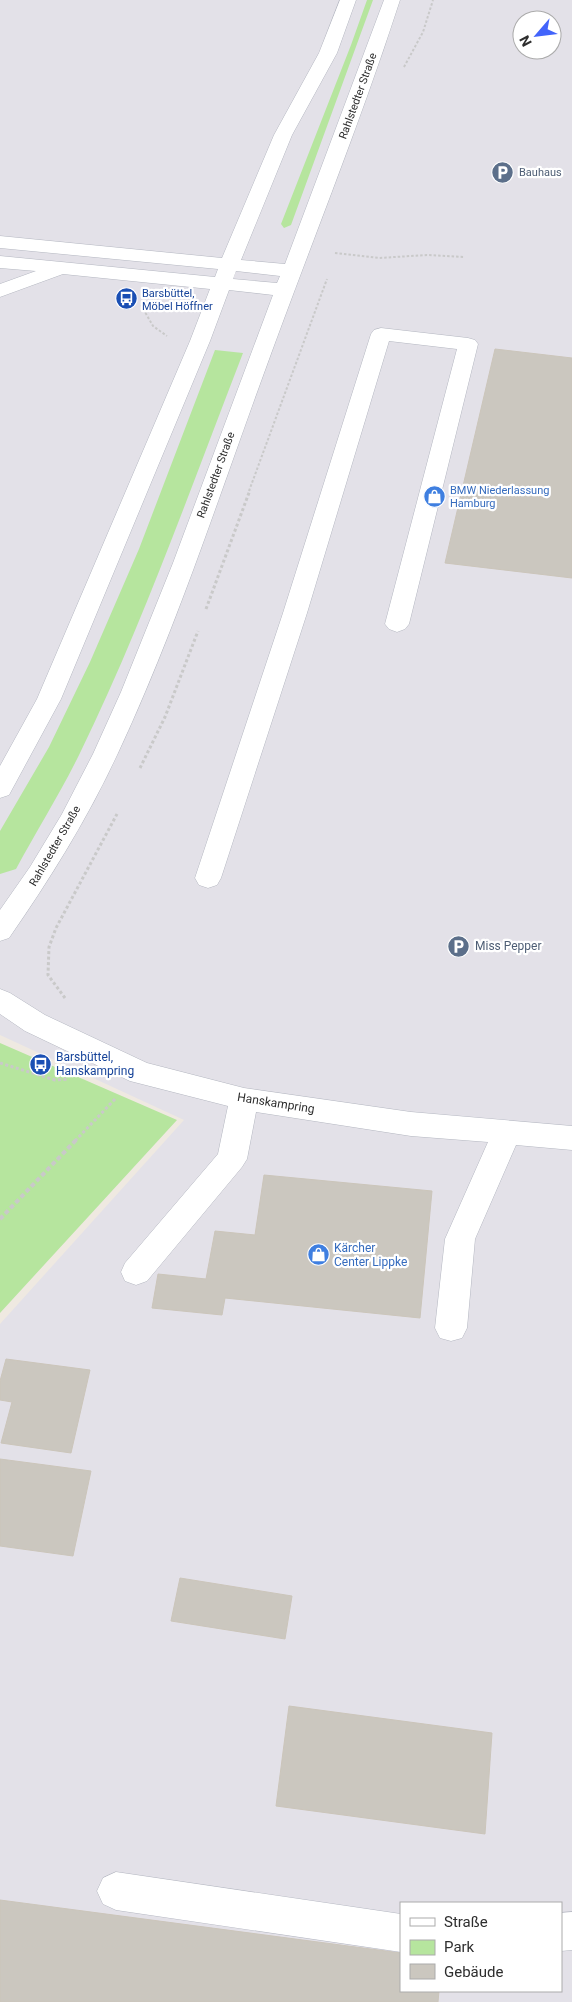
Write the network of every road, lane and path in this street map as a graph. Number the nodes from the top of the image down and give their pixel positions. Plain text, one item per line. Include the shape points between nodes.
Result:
1 (348, 0) edge
2 (392, 0) edge
3 (0, 242) edge
4 (335, 253) dead end
5 (464, 257) dead end
6 (5, 265) edge
7 (64, 268) junction
8 (225, 274) junction
9 (289, 281) junction
10 (0, 291) edge
11 (397, 624) dead end
12 (0, 789) edge
13 (208, 878) dead end
14 (0, 931) edge
15 (0, 1000) edge
16 (140, 1073) junction
17 (244, 1099) junction
18 (508, 1131) junction
19 (572, 1138) edge
20 (0, 1219) edge
21 (136, 1272) dead end
22 (451, 1328) dead end
23 (116, 1890) dead end
24 (400, 1933) edge

1 - 8 street via 328,53 283,136
2 - 9 street, Rahlstedter Straße
3 - 8 street
4 - 5 path via 378,258
6 - 7 street
7 - 8 street
7 - 10 street
8 - 9 street
8 - 12 street via 200,341 49,699
9 - 14 street, Rahlstedter Straße via 133,696 49,859
11 - 13 street via 468,344 381,334 295,614
15 - 16 street, Hanskampring via 35,1024
16 - 17 street, Hanskampring
16 - 20 path
17 - 18 street, Hanskampring via 411,1124
17 - 21 street via 232,1159
18 - 19 street, Hanskampring
18 - 22 street via 460,1239
23 - 24 street

